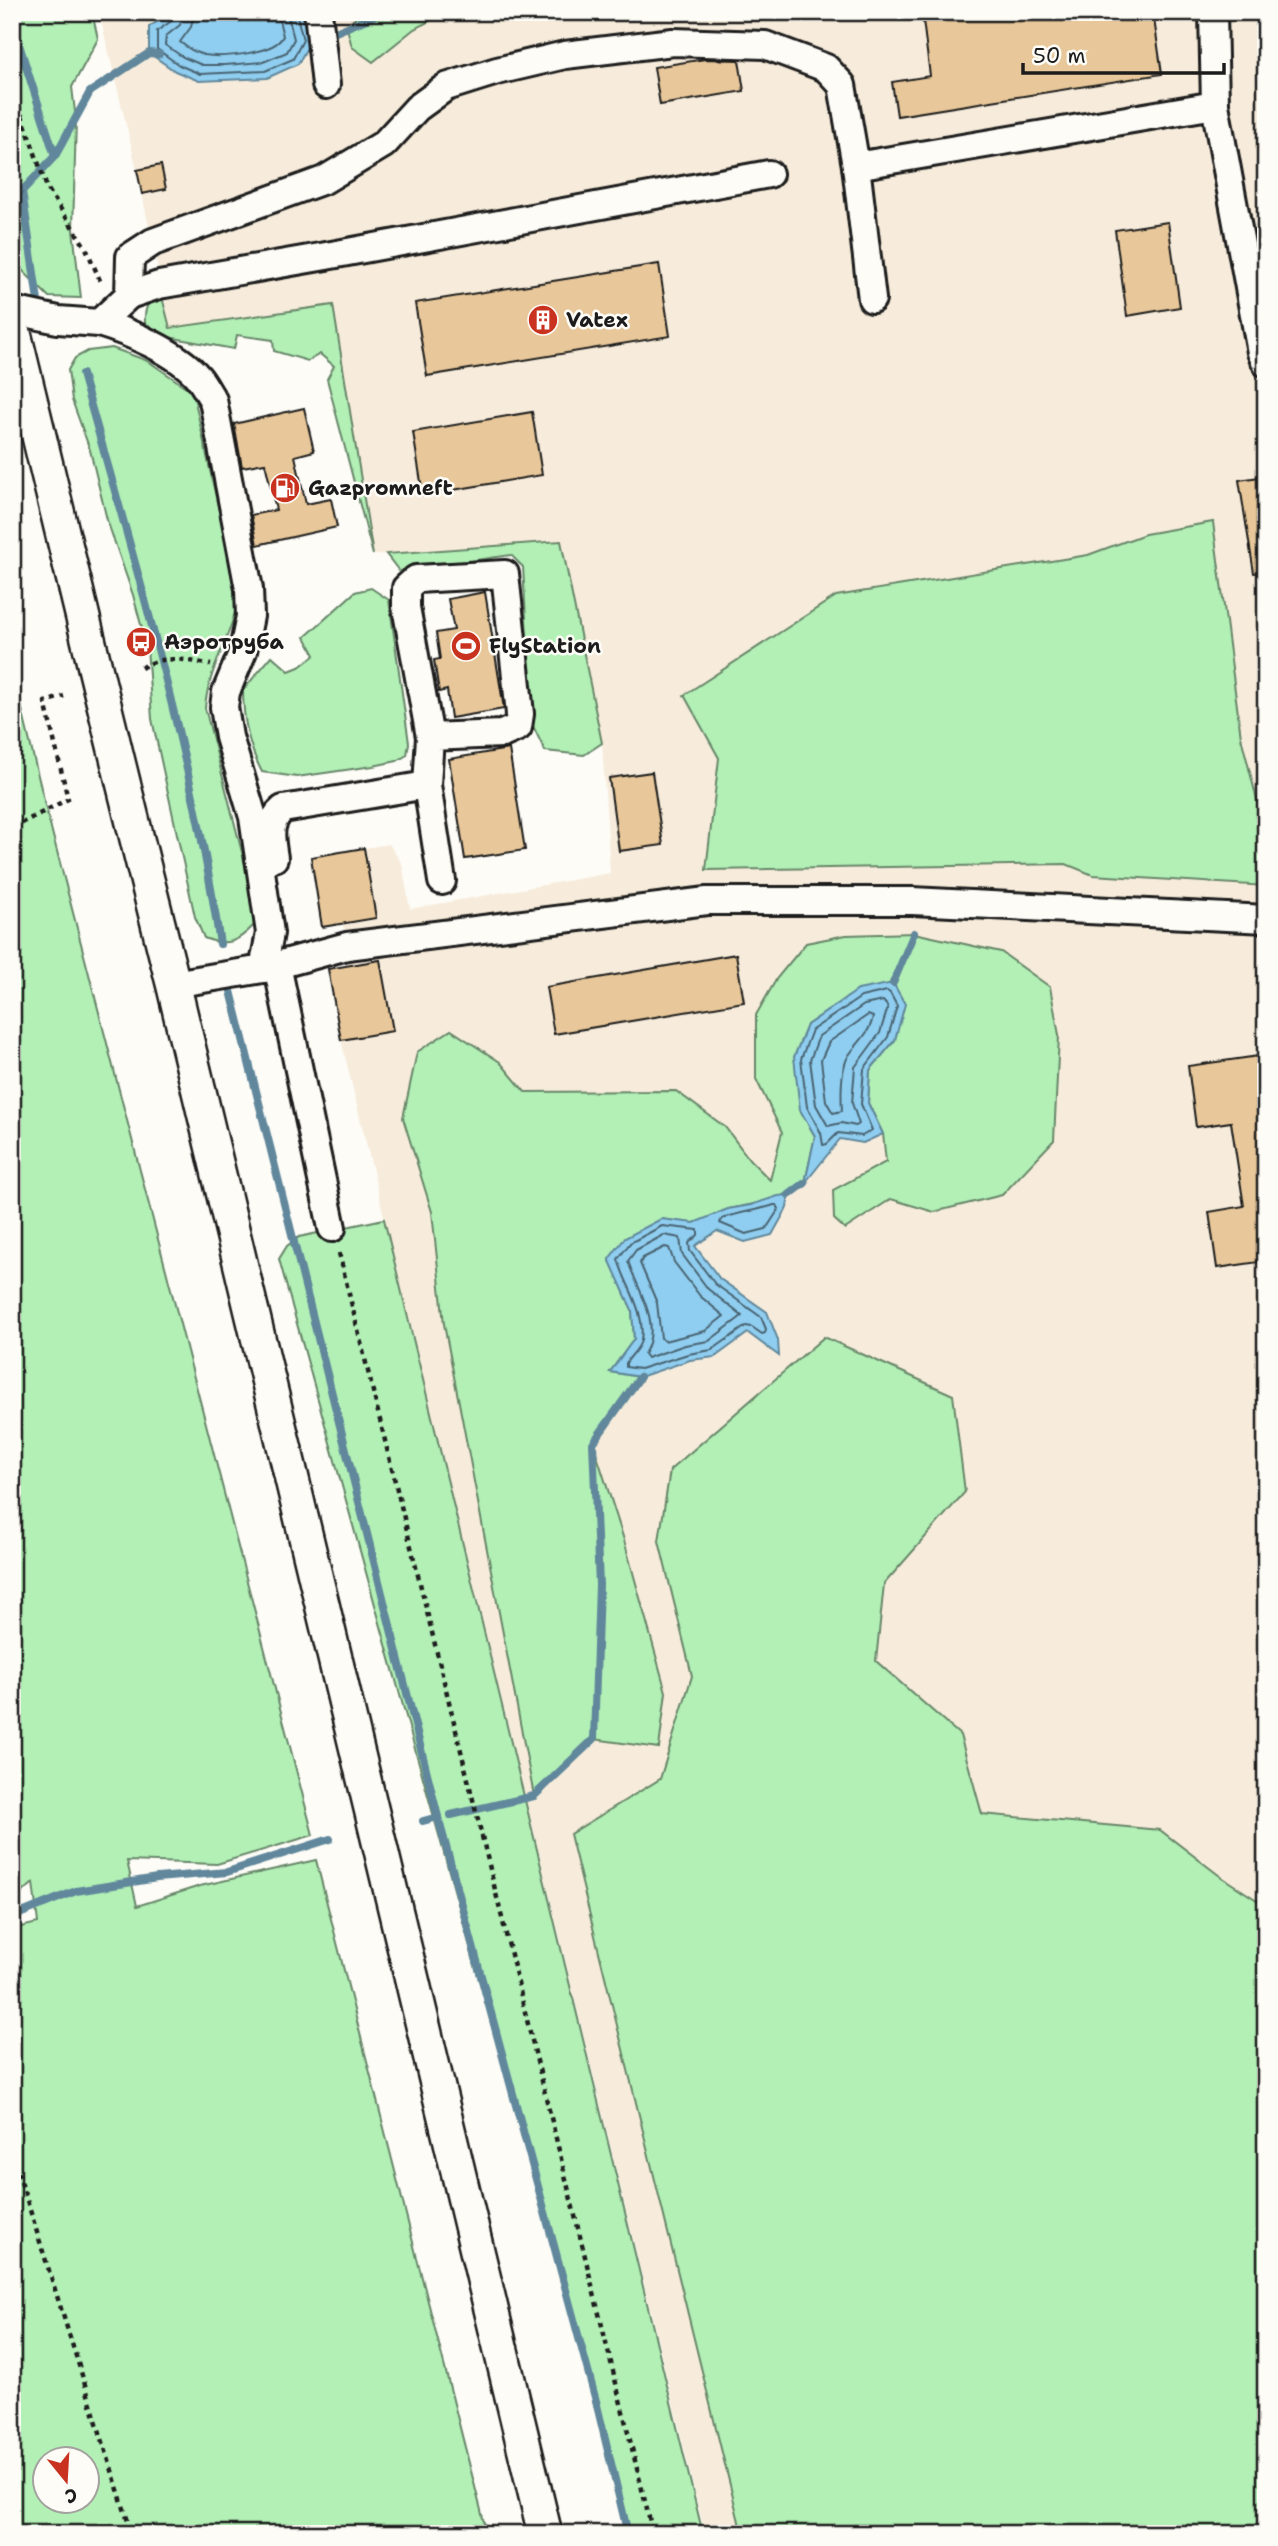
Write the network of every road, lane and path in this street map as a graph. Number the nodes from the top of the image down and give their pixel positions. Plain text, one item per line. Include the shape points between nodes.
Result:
1 (318, 12) edge
2 (1213, 12) edge
3 (326, 85) dead end
4 (12, 86) edge
5 (1215, 105) junction
6 (856, 166) junction
7 (769, 174) dead end
8 (872, 299) dead end
9 (12, 310) edge
10 (114, 310) junction
11 (12, 325) edge
12 (1266, 363) edge
13 (141, 668) dead end
14 (234, 673) junction
15 (64, 695) dead end
16 (430, 737) junction
17 (427, 785) junction
18 (284, 809) junction
19 (253, 817) junction
20 (12, 828) edge
21 (442, 881) dead end
22 (1266, 919) edge
23 (270, 933) junction
24 (270, 967) junction
25 (174, 987) junction
26 (332, 1228) joint
27 (12, 2153) edge
28 (132, 2534) edge
29 (545, 2534) edge
30 (653, 2534) edge

1 - 3 lane
2 - 5 lane
4 - 10 path via 47,188 86,248
5 - 6 lane
5 - 12 lane
6 - 8 lane
6 - 10 lane via 842,85 826,68 765,46 673,42 565,55 446,87 417,108 384,144 324,180 153,242 130,257
7 - 10 lane via 159,285
9 - 10 lane via 58,320
10 - 14 lane via 126,331 188,367 213,400 249,589 250,616
11 - 25 main road
13 - 14 path via 178,658
14 - 19 lane via 226,692 225,720
15 - 20 path via 46,702 68,799
16 - 16 lane via 406,588 416,579 505,574 518,727 502,734
16 - 17 lane
17 - 18 lane
17 - 21 lane
18 - 19 lane
18 - 23 lane via 271,826 278,889 276,929
19 - 23 lane
22 - 24 lane via 912,901 707,901 347,947
23 - 24 lane
24 - 25 lane
24 - 26 lane
25 - 29 main road
26 - 30 path
27 - 28 path

